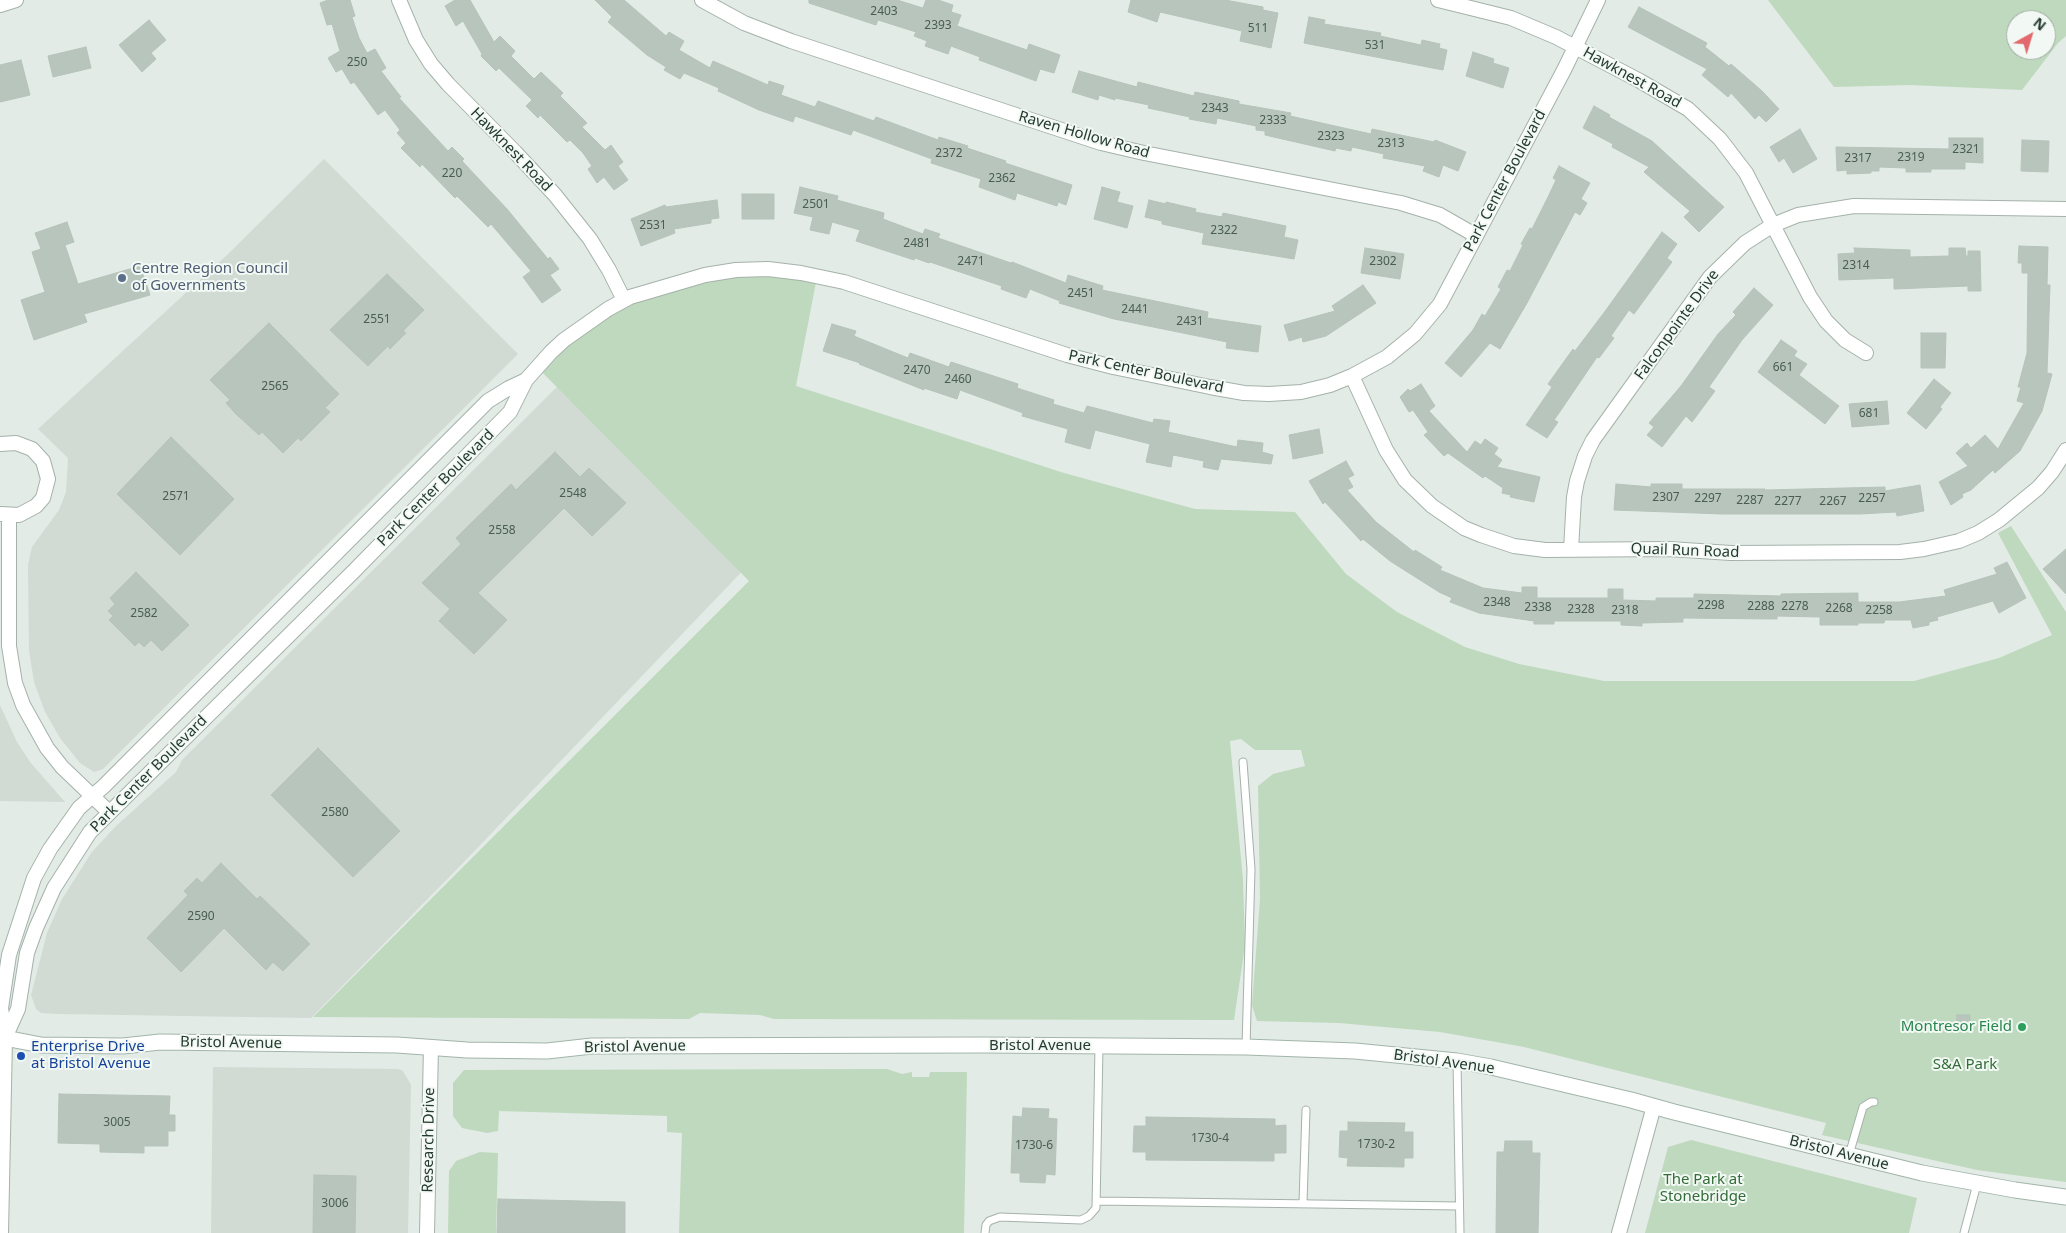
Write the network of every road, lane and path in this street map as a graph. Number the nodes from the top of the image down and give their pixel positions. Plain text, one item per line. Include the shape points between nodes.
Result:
1 (16, 0) edge
2 (399, 0) edge
3 (702, 0) edge
4 (1438, 0) edge
5 (1598, 0) edge
6 (0, 5) edge
7 (1575, 47) junction
8 (2066, 209) edge
9 (1773, 225) junction
10 (1476, 235) junction
11 (624, 300) junction
12 (1866, 353) dead end
13 (1352, 376) junction
14 (526, 380) junction
15 (0, 444) edge
16 (2066, 450) edge
17 (4, 515) edge
18 (1571, 550) junction
19 (1243, 762) dead end
20 (92, 797) junction
21 (109, 812) junction
22 (2, 1038) edge
23 (1099, 1046) junction
24 (430, 1047) junction
25 (1246, 1047) junction
26 (1457, 1061) junction
27 (1874, 1102) dead end
28 (1654, 1106) junction
29 (1306, 1110) dead end
30 (1849, 1155) junction
31 (1977, 1184) junction
32 (2066, 1197) edge
33 (1098, 1201) junction
34 (1303, 1203) junction
35 (1459, 1206) junction
36 (1, 1233) edge
37 (427, 1233) edge
38 (984, 1233) edge
39 (1460, 1233) edge
40 (1619, 1233) edge
41 (1964, 1233) edge

1 - 6 street
2 - 11 street, Hawknest Road via 416,40 431,64 560,202 590,239
3 - 10 street, Raven Hollow Road via 744,23 791,41 1100,143 1401,203 1440,215
4 - 7 street, Hawknest Road via 1510,18
5 - 7 street, Park Center Boulevard
7 - 9 street, Hawknest Road via 1640,80 1699,118 1746,172
7 - 10 street, Park Center Boulevard
8 - 9 street, Falconpointe Drive via 1854,206 1798,216
9 - 12 street, Hawknest Road via 1810,298 1826,321
9 - 18 street, Falconpointe Drive via 1745,243 1710,277 1594,440 1577,481
10 - 13 street, Park Center Boulevard via 1440,304 1421,326 1387,357
11 - 13 street, Park Center Boulevard via 704,275 768,269 844,282 1067,355 1210,387 1244,393 1301,392
11 - 14 street, Park Center Boulevard via 564,340
13 - 18 street, Quail Run Road via 1386,450 1405,480 1432,506 1464,528 1497,541 1537,549
14 - 20 street, Park Center Boulevard via 488,401
14 - 21 street, Park Center Boulevard via 510,412
15 - 17 street via 16,443 32,449 43,461 48,479 43,498 36,506 19,515
16 - 18 street, Quail Run Road via 2052,472 2022,502 1978,533 1942,546 1900,552
17 - 20 street via 9,646 15,683 46,748
19 - 25 lane via 1251,869
20 - 21 street
20 - 22 street, Park Center Boulevard via 79,808 50,848 34,878 10,955 1,1008
21 - 22 street, Park Center Boulevard via 90,832 54,888 27,953 18,1010
22 - 24 street, Bristol Avenue via 41,1045 123,1046 160,1042
22 - 36 street
23 - 24 street, Bristol Avenue via 592,1046 547,1051
23 - 25 street, Bristol Avenue
23 - 33 lane
24 - 37 street, Research Drive
25 - 26 street, Bristol Avenue via 1355,1051
26 - 28 street, Bristol Avenue
26 - 35 lane
27 - 30 lane via 1863,1107
28 - 30 street, Bristol Avenue
28 - 40 street
29 - 34 lane
30 - 31 street, Bristol Avenue
31 - 32 street, Bristol Avenue
31 - 41 lane
33 - 34 lane
33 - 38 lane via 1093,1212 1081,1220 1000,1217 989,1221
34 - 35 lane
35 - 39 lane

